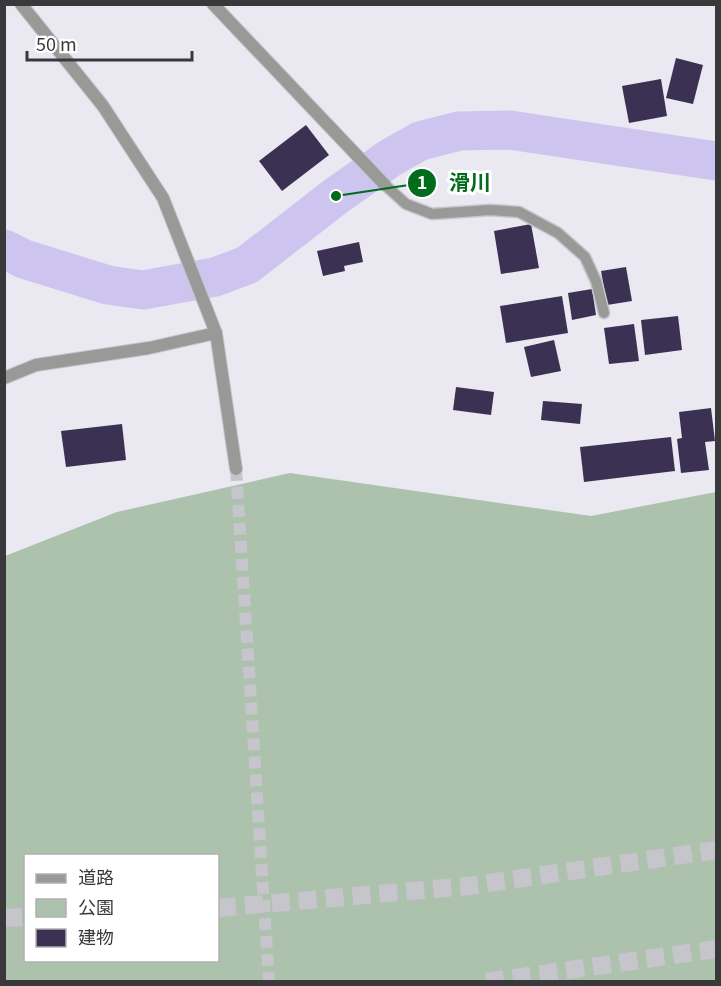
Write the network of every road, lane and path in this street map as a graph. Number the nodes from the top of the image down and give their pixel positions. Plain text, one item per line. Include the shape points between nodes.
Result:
1 (21, 4) edge
2 (213, 4) edge
3 (385, 185) joint
4 (604, 313) dead end
5 (216, 333) junction
6 (4, 378) edge
7 (236, 469) tunnel mouth

1 - 5 street via 102,106 163,198
2 - 3 street
3 - 4 lane via 406,204 432,214 519,212 558,233 585,257
5 - 6 street via 149,348 36,365
5 - 7 street

